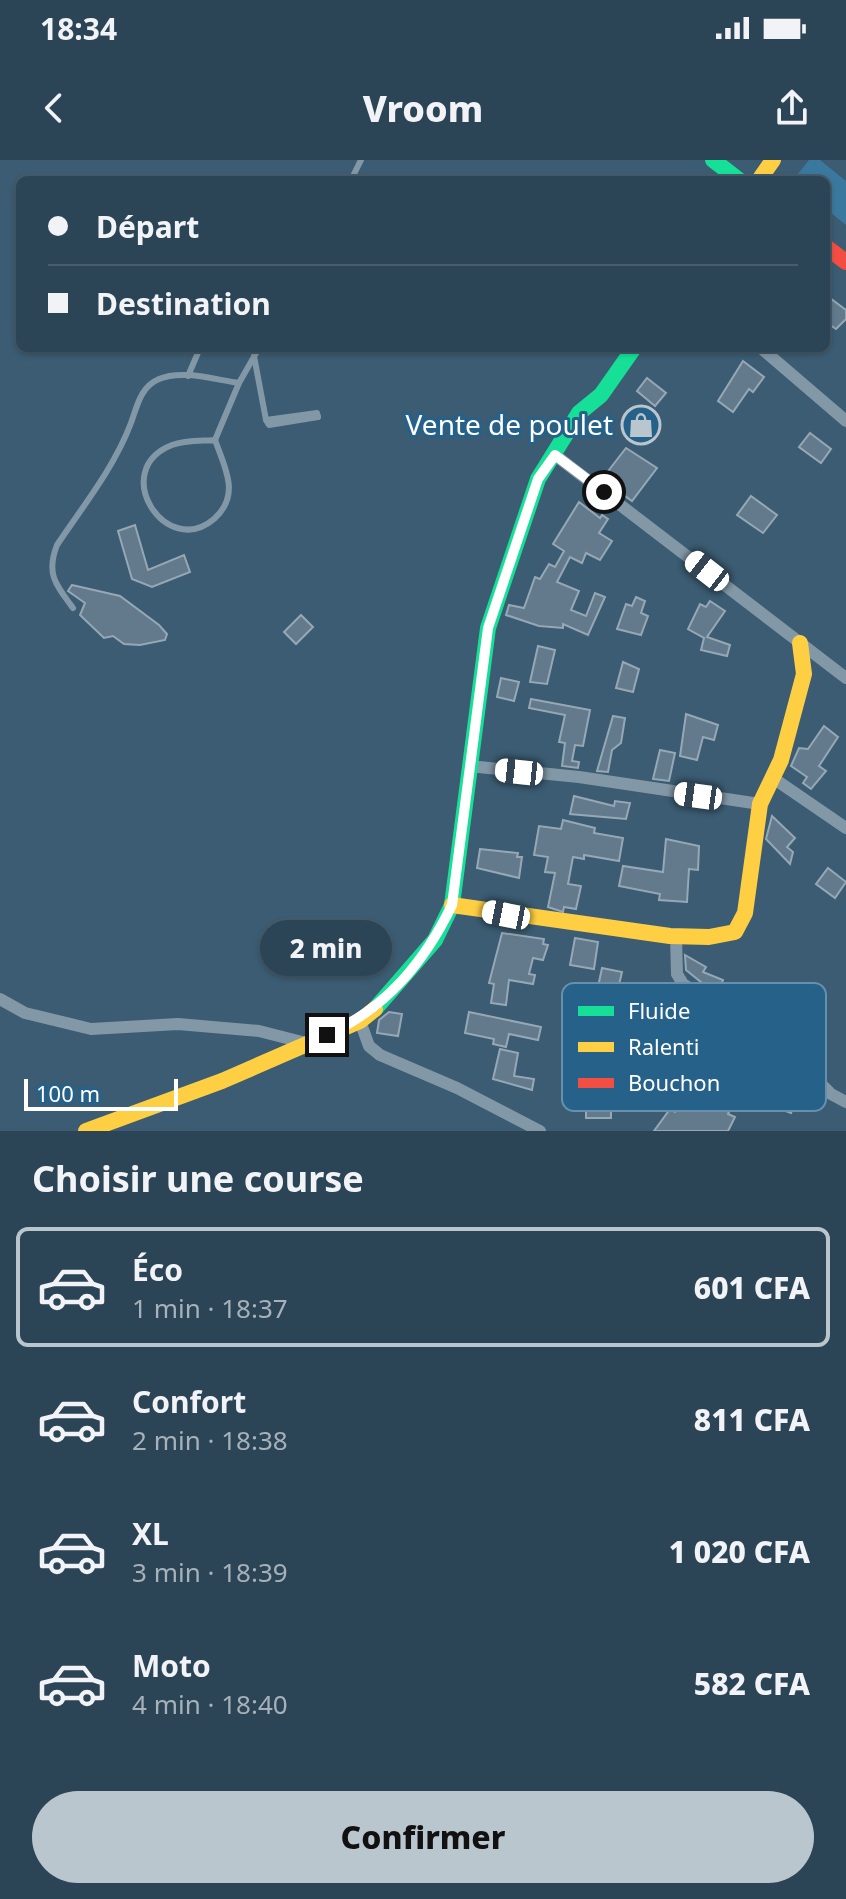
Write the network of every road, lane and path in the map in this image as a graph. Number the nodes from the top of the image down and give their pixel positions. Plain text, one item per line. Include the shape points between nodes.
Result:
1 (711, 160) edge
2 (733, 176) edge
3 (198, 352) edge
4 (256, 352) edge
5 (631, 352) edge
6 (766, 352) edge
7 (254, 356) junction
8 (188, 376) junction
9 (239, 383) junction
10 (266, 420) junction
11 (846, 421) edge
12 (215, 440) junction
13 (555, 455) junction
14 (73, 608) dead end
15 (800, 643) junction
16 (846, 678) edge
17 (469, 766) junction
18 (773, 778) junction
19 (760, 804) junction
20 (846, 828) edge
21 (452, 905) junction
22 (676, 937) junction
23 (682, 983) edge
24 (0, 999) edge
25 (360, 1021) junction
26 (310, 1044) junction
27 (826, 1089) edge
28 (846, 1102) edge
29 (86, 1131) edge
30 (540, 1131) edge

1 - 2 street
3 - 8 lane
4 - 7 lane
5 - 13 street via 601,395 579,413
6 - 11 street
7 - 9 lane
7 - 10 lane
8 - 9 lane
8 - 14 lane via 157,379 136,401 108,470 57,545 50,574
9 - 12 lane
10 - 10 lane via 317,413 318,417 269,425
12 - 12 lane via 230,478 223,510 196,528 163,522 145,495 151,461 173,444
13 - 15 street
13 - 17 street via 538,479 488,628
15 - 16 street
15 - 18 street via 804,674
17 - 19 street
17 - 21 street
18 - 19 street
18 - 20 street
19 - 22 street via 745,913 735,932 715,938
21 - 22 street
21 - 25 street via 435,940
22 - 23 street via 677,974
24 - 26 street via 25,1013 91,1029 178,1024 259,1031
25 - 26 street
25 - 30 street via 369,1046 380,1055
26 - 29 street
27 - 28 street

